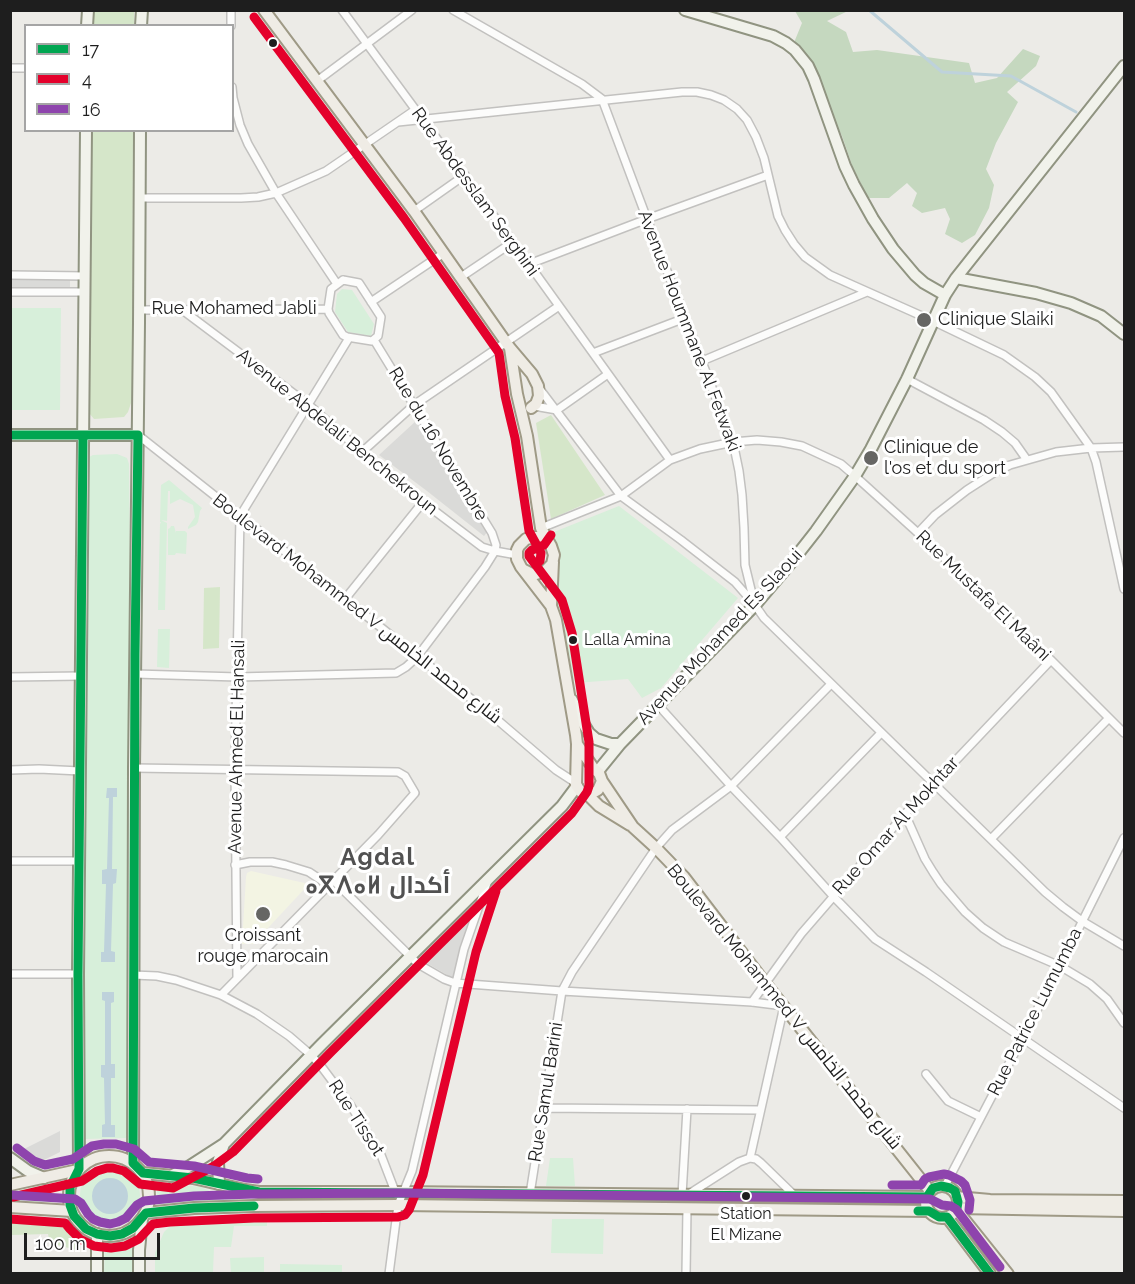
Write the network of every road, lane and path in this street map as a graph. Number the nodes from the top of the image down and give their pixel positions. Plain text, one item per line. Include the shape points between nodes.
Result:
1 (342, 10) edge
2 (412, 10) edge
3 (453, 10) edge
4 (685, 10) edge
5 (269, 12) edge
6 (368, 44) junction
7 (1125, 66) edge
8 (317, 81) junction
9 (602, 99) junction
10 (234, 100) edge
11 (415, 110) junction
12 (422, 119) junction
13 (398, 122) junction
14 (86, 132) edge
15 (140, 132) edge
16 (365, 145) junction
17 (465, 175) junction
18 (768, 175) junction
19 (276, 193) junction
20 (140, 198) junction
21 (414, 211) junction
22 (647, 219) junction
23 (513, 242) junction
24 (444, 253) junction
25 (529, 264) junction
26 (10, 275) edge
27 (85, 276) junction
28 (461, 277) junction
29 (956, 278) junction
30 (337, 284) junction
31 (10, 292) edge
32 (85, 292) junction
33 (867, 292) junction
34 (945, 295) junction
35 (371, 302) junction
36 (559, 306) junction
37 (181, 309) junction
38 (328, 309) junction
39 (139, 310) junction
40 (685, 318) junction
41 (933, 321) junction
42 (1125, 333) edge
43 (349, 338) junction
44 (374, 340) junction
45 (508, 345) junction
46 (593, 353) junction
47 (702, 361) junction
48 (525, 367) junction
49 (514, 374) junction
50 (608, 374) junction
51 (907, 379) junction
52 (538, 386) junction
53 (519, 401) junction
54 (309, 405) junction
55 (414, 405) junction
56 (533, 407) junction
57 (557, 410) junction
58 (10, 435) edge
59 (83, 435) junction
60 (138, 435) junction
61 (527, 436) junction
62 (733, 442) junction
63 (1125, 447) edge
64 (1091, 448) junction
65 (362, 452) junction
66 (1027, 459) junction
67 (670, 460) junction
68 (855, 476) junction
69 (621, 496) junction
70 (423, 502) junction
71 (240, 516) junction
72 (538, 532) junction
73 (918, 533) junction
74 (495, 551) junction
75 (517, 555) junction
76 (553, 560) junction
77 (523, 570) junction
78 (1125, 589) edge
79 (345, 599) junction
80 (755, 605) junction
81 (551, 606) junction
82 (417, 657) junction
83 (1051, 660) junction
84 (135, 674) junction
85 (81, 676) junction
86 (10, 677) edge
87 (237, 677) junction
88 (831, 684) junction
89 (570, 696) junction
90 (658, 705) junction
91 (1109, 718) junction
92 (881, 733) junction
93 (1125, 733) edge
94 (577, 744) junction
95 (620, 744) junction
96 (134, 768) junction
97 (235, 769) junction
98 (10, 770) edge
99 (80, 771) junction
100 (598, 774) junction
101 (933, 783) junction
102 (580, 786) junction
103 (731, 786) junction
104 (905, 814) junction
105 (633, 827) junction
106 (780, 837) junction
107 (1125, 838) edge
108 (991, 839) junction
109 (656, 848) junction
110 (10, 861) edge
111 (80, 861) junction
112 (235, 865) junction
113 (489, 878) junction
114 (330, 883) junction
115 (833, 896) junction
116 (1082, 921) junction
117 (1125, 945) edge
118 (410, 956) junction
119 (1060, 966) junction
120 (10, 974) edge
121 (78, 974) junction
122 (133, 975) junction
123 (237, 978) junction
124 (455, 983) junction
125 (765, 983) junction
126 (562, 991) junction
127 (221, 994) junction
128 (752, 1002) junction
129 (784, 1006) junction
130 (1125, 1023) edge
131 (1022, 1038) junction
132 (311, 1055) junction
133 (926, 1074) dead end
134 (544, 1108) junction
135 (1125, 1108) edge
136 (687, 1109) junction
137 (760, 1110) junction
138 (981, 1117) junction
139 (224, 1144) junction
140 (10, 1158) edge
141 (750, 1158) junction
142 (133, 1163) junction
143 (79, 1170) junction
144 (143, 1173) junction
145 (171, 1176) junction
146 (44, 1178) junction
147 (219, 1184) junction
148 (10, 1185) edge
149 (945, 1186) junction
150 (400, 1192) junction
151 (530, 1194) junction
152 (929, 1194) junction
153 (685, 1195) junction
154 (796, 1197) junction
155 (1125, 1201) edge
156 (398, 1205) junction
157 (957, 1205) junction
158 (10, 1207) edge
159 (687, 1209) junction
160 (72, 1211) junction
161 (929, 1211) junction
162 (1125, 1211) edge
163 (144, 1216) junction
164 (947, 1217) junction
165 (97, 1234) junction
166 (97, 1274) edge
167 (139, 1274) edge
168 (389, 1274) edge
169 (686, 1274) edge
170 (990, 1274) edge
171 (1008, 1274) edge

1 - 6 street, Rue Abdesslam Serghini
2 - 6 street
3 - 9 street
4 - 34 street via 773,36 795,50 814,79 845,166 873,219 915,275
5 - 8 main road
6 - 8 street
6 - 11 street, Rue Abdesslam Serghini
7 - 29 street, Avenue Mohamed Es Slaoui
8 - 16 main road
9 - 12 street
9 - 18 street via 697,92 724,100 747,120
9 - 22 street, Avenue Hoummane Al Fetwaki
10 - 19 street via 248,144
11 - 12 street, Rue Abdesslam Serghini
11 - 13 street
12 - 13 street
12 - 17 street, Rue Abdesslam Serghini
13 - 16 street
14 - 27 street
15 - 20 street
16 - 19 street via 326,171
16 - 21 main road
17 - 21 street
17 - 23 street, Rue Abdesslam Serghini
18 - 22 street
18 - 33 street via 778,216 794,244 830,275
19 - 20 street via 241,198
19 - 30 street
20 - 39 street
21 - 24 main road
22 - 25 street
22 - 40 street, Avenue Hoummane Al Fetwaki
23 - 25 street, Rue Abdesslam Serghini
23 - 28 street
24 - 28 main road
24 - 35 street
25 - 36 street, Rue Abdesslam Serghini
26 - 27 street
27 - 32 street
28 - 45 main road
29 - 34 street, Avenue Mohamed Es Slaoui
29 - 42 street via 1071,303 1101,316
30 - 35 street via 345,280 357,282
30 - 38 street via 331,289
31 - 32 street
32 - 59 street
33 - 41 street
33 - 47 street
34 - 41 street, Avenue Mohamed Es Slaoui
35 - 44 street via 382,320
36 - 45 street
36 - 46 street, Rue Abdesslam Serghini
37 - 38 street, Rue Mohamed Jabli
37 - 39 street, Rue Mohamed Jabli
37 - 54 street, Avenue Abdelali Benchekroun
38 - 43 street
39 - 60 street
40 - 46 street
40 - 47 street, Avenue Hoummane Al Fetwaki
41 - 51 street, Avenue Mohamed Es Slaoui
41 - 64 street via 1004,355 1035,377 1064,408
43 - 44 street
43 - 54 street
44 - 55 street, Rue du 16 Novembre
45 - 48 main road
45 - 49 main road
45 - 55 street
46 - 50 street, Rue Abdesslam Serghini
47 - 62 street, Avenue Hoummane Al Fetwaki
48 - 49 main road
48 - 52 main road
49 - 53 main road
50 - 57 street
50 - 67 street, Rue Abdesslam Serghini
51 - 66 street via 993,426 1015,443
51 - 68 street, Avenue Mohamed Es Slaoui
52 - 56 main road via 538,400
52 - 57 street
53 - 56 main road
53 - 61 main road
54 - 65 street, Avenue Abdelali Benchekroun
54 - 71 street
55 - 65 street
55 - 74 street, Rue du 16 Novembre via 492,533
56 - 57 street
56 - 61 main road
57 - 69 street
58 - 59 street
59 - 60 street
59 - 85 street
60 - 71 street, Boulevard Mohammed V شارع محمد الخامس
60 - 84 street
61 - 72 main road
62 - 67 street, Rue Mustafa El Maâni
62 - 68 street, Rue Mustafa El Maâni via 757,440 802,446 842,464
62 - 80 street, Avenue Hoummane Al Fetwaki via 742,495 745,565
63 - 64 street
64 - 66 street
64 - 78 street
65 - 70 street, Avenue Abdelali Benchekroun
66 - 73 street via 995,472 967,490
67 - 69 street, Rue Mustafa El Maâni
68 - 73 street, Rue Mustafa El Maâni
68 - 80 street, Avenue Mohamed Es Slaoui via 794,560
69 - 72 street, Rue Mustafa El Maâni
69 - 80 street via 735,582
70 - 74 street, Avenue Abdelali Benchekroun via 482,547
70 - 79 street
71 - 79 street, Boulevard Mohammed V شارع محمد الخامس
71 - 87 street, Avenue Ahmed El Hansali
72 - 75 main road via 522,542
72 - 76 main road via 553,550
73 - 83 street, Rue Mustafa El Maâni
74 - 75 street, Avenue Abdelali Benchekroun
74 - 82 street
75 - 77 main road
76 - 77 main road via 541,573
76 - 81 main road
77 - 81 main road
79 - 82 street, Boulevard Mohammed V شارع محمد الخامس
80 - 88 street
80 - 90 street, Avenue Mohamed Es Slaoui
81 - 89 main road
82 - 87 street via 392,674
82 - 102 street, Boulevard Mohammed V شارع محمد الخامس
83 - 91 street, Rue Mustafa El Maâni
83 - 101 street, Rue Omar Al Mokhtar
84 - 87 street
84 - 96 street
85 - 86 street
85 - 99 street
87 - 97 street, Avenue Ahmed El Hansali
88 - 92 street
88 - 103 street
89 - 94 main road
89 - 95 street via 589,733 604,742
90 - 95 street, Avenue Mohamed Es Slaoui
90 - 103 street
91 - 93 street, Rue Mustafa El Maâni
91 - 108 street
92 - 101 street
92 - 106 street
94 - 100 main road, Boulevard Mohammed V شارع محمد الخامس
94 - 102 main road
95 - 100 street, Avenue Mohamed Es Slaoui
96 - 97 street
96 - 122 street
97 - 112 street, Avenue Ahmed El Hansali
97 - 114 street via 398,772 405,776 416,793
98 - 99 street
99 - 111 street
100 - 102 main road via 584,769
100 - 102 main road via 597,791
100 - 105 main road, Boulevard Mohammed V شارع محمد الخامس
101 - 104 street, Rue Omar Al Mokhtar
101 - 108 street
102 - 105 main road, Boulevard Mohammed V شارع محمد الخامس via 599,806
102 - 113 street
103 - 106 street
103 - 109 street via 672,830
104 - 115 street, Rue Omar Al Mokhtar
104 - 119 street via 925,859 965,912 1004,942
105 - 109 main road, Boulevard Mohammed V شارع محمد الخامس
106 - 115 street
107 - 116 street, Rue Patrice Lumumba
108 - 116 street via 1045,892
109 - 125 main road, Boulevard Mohammed V شارع محمد الخامس via 684,877
109 - 126 street
110 - 111 street
111 - 121 street
112 - 114 street via 272,862 309,872
112 - 123 street, Avenue Ahmed El Hansali
113 - 118 street
113 - 124 street
114 - 118 street
114 - 123 street
115 - 125 street, Rue Omar Al Mokhtar
115 - 131 street via 874,939
116 - 117 street
116 - 119 street, Rue Patrice Lumumba
118 - 124 street
118 - 132 street
119 - 130 street via 1099,990
119 - 131 street, Rue Patrice Lumumba
120 - 121 street
121 - 143 street
122 - 127 street, Rue Tissot via 176,980
122 - 142 street
123 - 127 street
124 - 126 street
124 - 150 street via 414,1160
125 - 128 street, Rue Omar Al Mokhtar
125 - 129 main road, Boulevard Mohammed V شارع محمد الخامس
126 - 128 street
126 - 134 street, Rue Samul Barini
127 - 132 street, Rue Tissot via 269,1021
128 - 129 street
129 - 137 street
129 - 152 main road, Boulevard Mohammed V شارع محمد الخامس
131 - 135 street
131 - 138 street, Rue Patrice Lumumba
132 - 139 street
132 - 150 street, Rue Tissot via 372,1138
133 - 138 street via 948,1101
134 - 136 street
134 - 151 street, Rue Samul Barini
136 - 137 street
136 - 153 street
137 - 141 street
138 - 149 street, Rue Patrice Lumumba
139 - 145 street
139 - 147 street via 218,1162
140 - 146 street
141 - 153 street
141 - 154 street via 761,1163
142 - 143 main road via 105,1156 91,1160
142 - 144 main road
143 - 146 main road
143 - 160 main road via 69,1193
144 - 145 main road
144 - 163 main road via 150,1193
145 - 147 main road
146 - 148 main road
147 - 150 main road via 259,1192
149 - 152 main road via 937,1186
149 - 157 main road via 955,1191
150 - 151 main road
150 - 156 street
151 - 153 main road
152 - 154 main road
152 - 161 main road
153 - 154 main road
155 - 157 main road via 973,1199
156 - 159 main road
156 - 163 main road via 194,1208
156 - 168 street
157 - 162 main road
157 - 164 main road
157 - 171 main road
158 - 160 main road
159 - 161 main road
159 - 169 street
160 - 165 main road via 82,1226
161 - 164 main road
163 - 165 main road via 122,1234
163 - 167 street
164 - 170 main road
165 - 166 street

